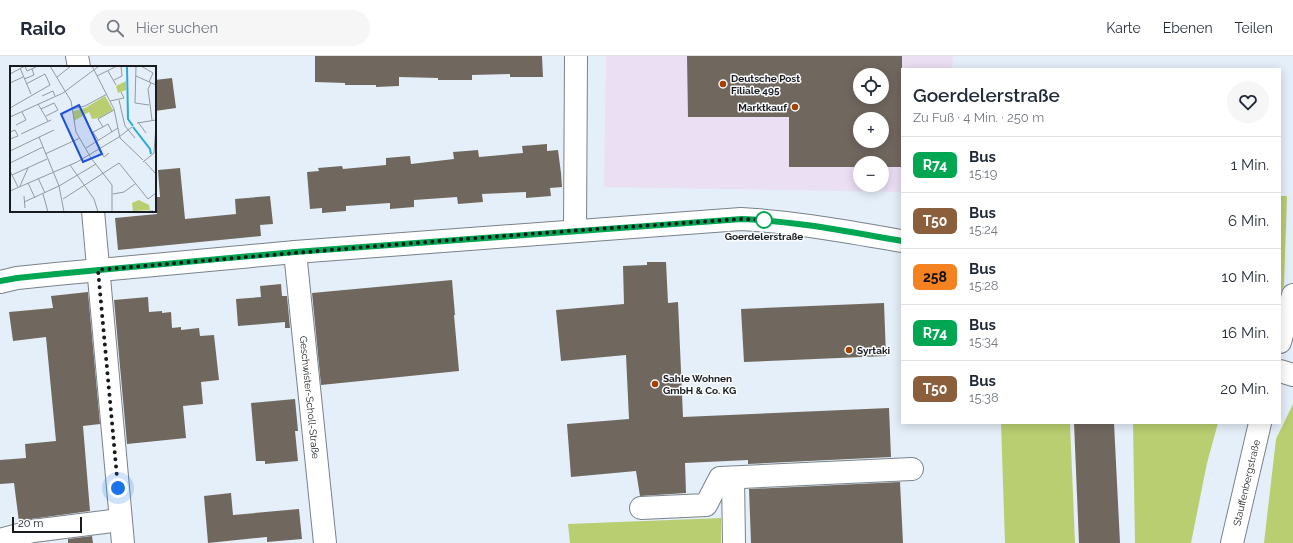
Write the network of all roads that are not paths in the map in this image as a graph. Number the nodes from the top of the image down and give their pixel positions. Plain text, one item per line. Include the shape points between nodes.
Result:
1 (78, 56) edge
2 (576, 56) edge
3 (79, 66) edge
4 (93, 212) edge
5 (575, 231) junction
6 (901, 241) edge
7 (295, 252) junction
8 (98, 270) junction
9 (0, 282) edge
10 (1293, 295) edge
11 (1281, 338) edge
12 (1281, 371) edge
13 (1293, 375) edge
14 (1260, 424) edge
15 (912, 469) dead end
16 (733, 478) junction
17 (641, 508) dead end
18 (120, 520) junction
19 (0, 540) edge
20 (123, 543) edge
21 (325, 543) edge
22 (734, 543) edge
23 (1232, 543) edge

1 - 3 street
2 - 5 street
4 - 8 street
5 - 6 street via 742,219 816,226
5 - 7 street
7 - 8 street
7 - 21 street, Geschwister-Scholl-Straße
8 - 9 street
8 - 18 street
10 - 11 street
12 - 13 street
14 - 23 street, Stauffenbergstraße
15 - 16 street
16 - 17 street via 720,478 706,505
16 - 22 street
18 - 19 street via 33,531
18 - 20 street

